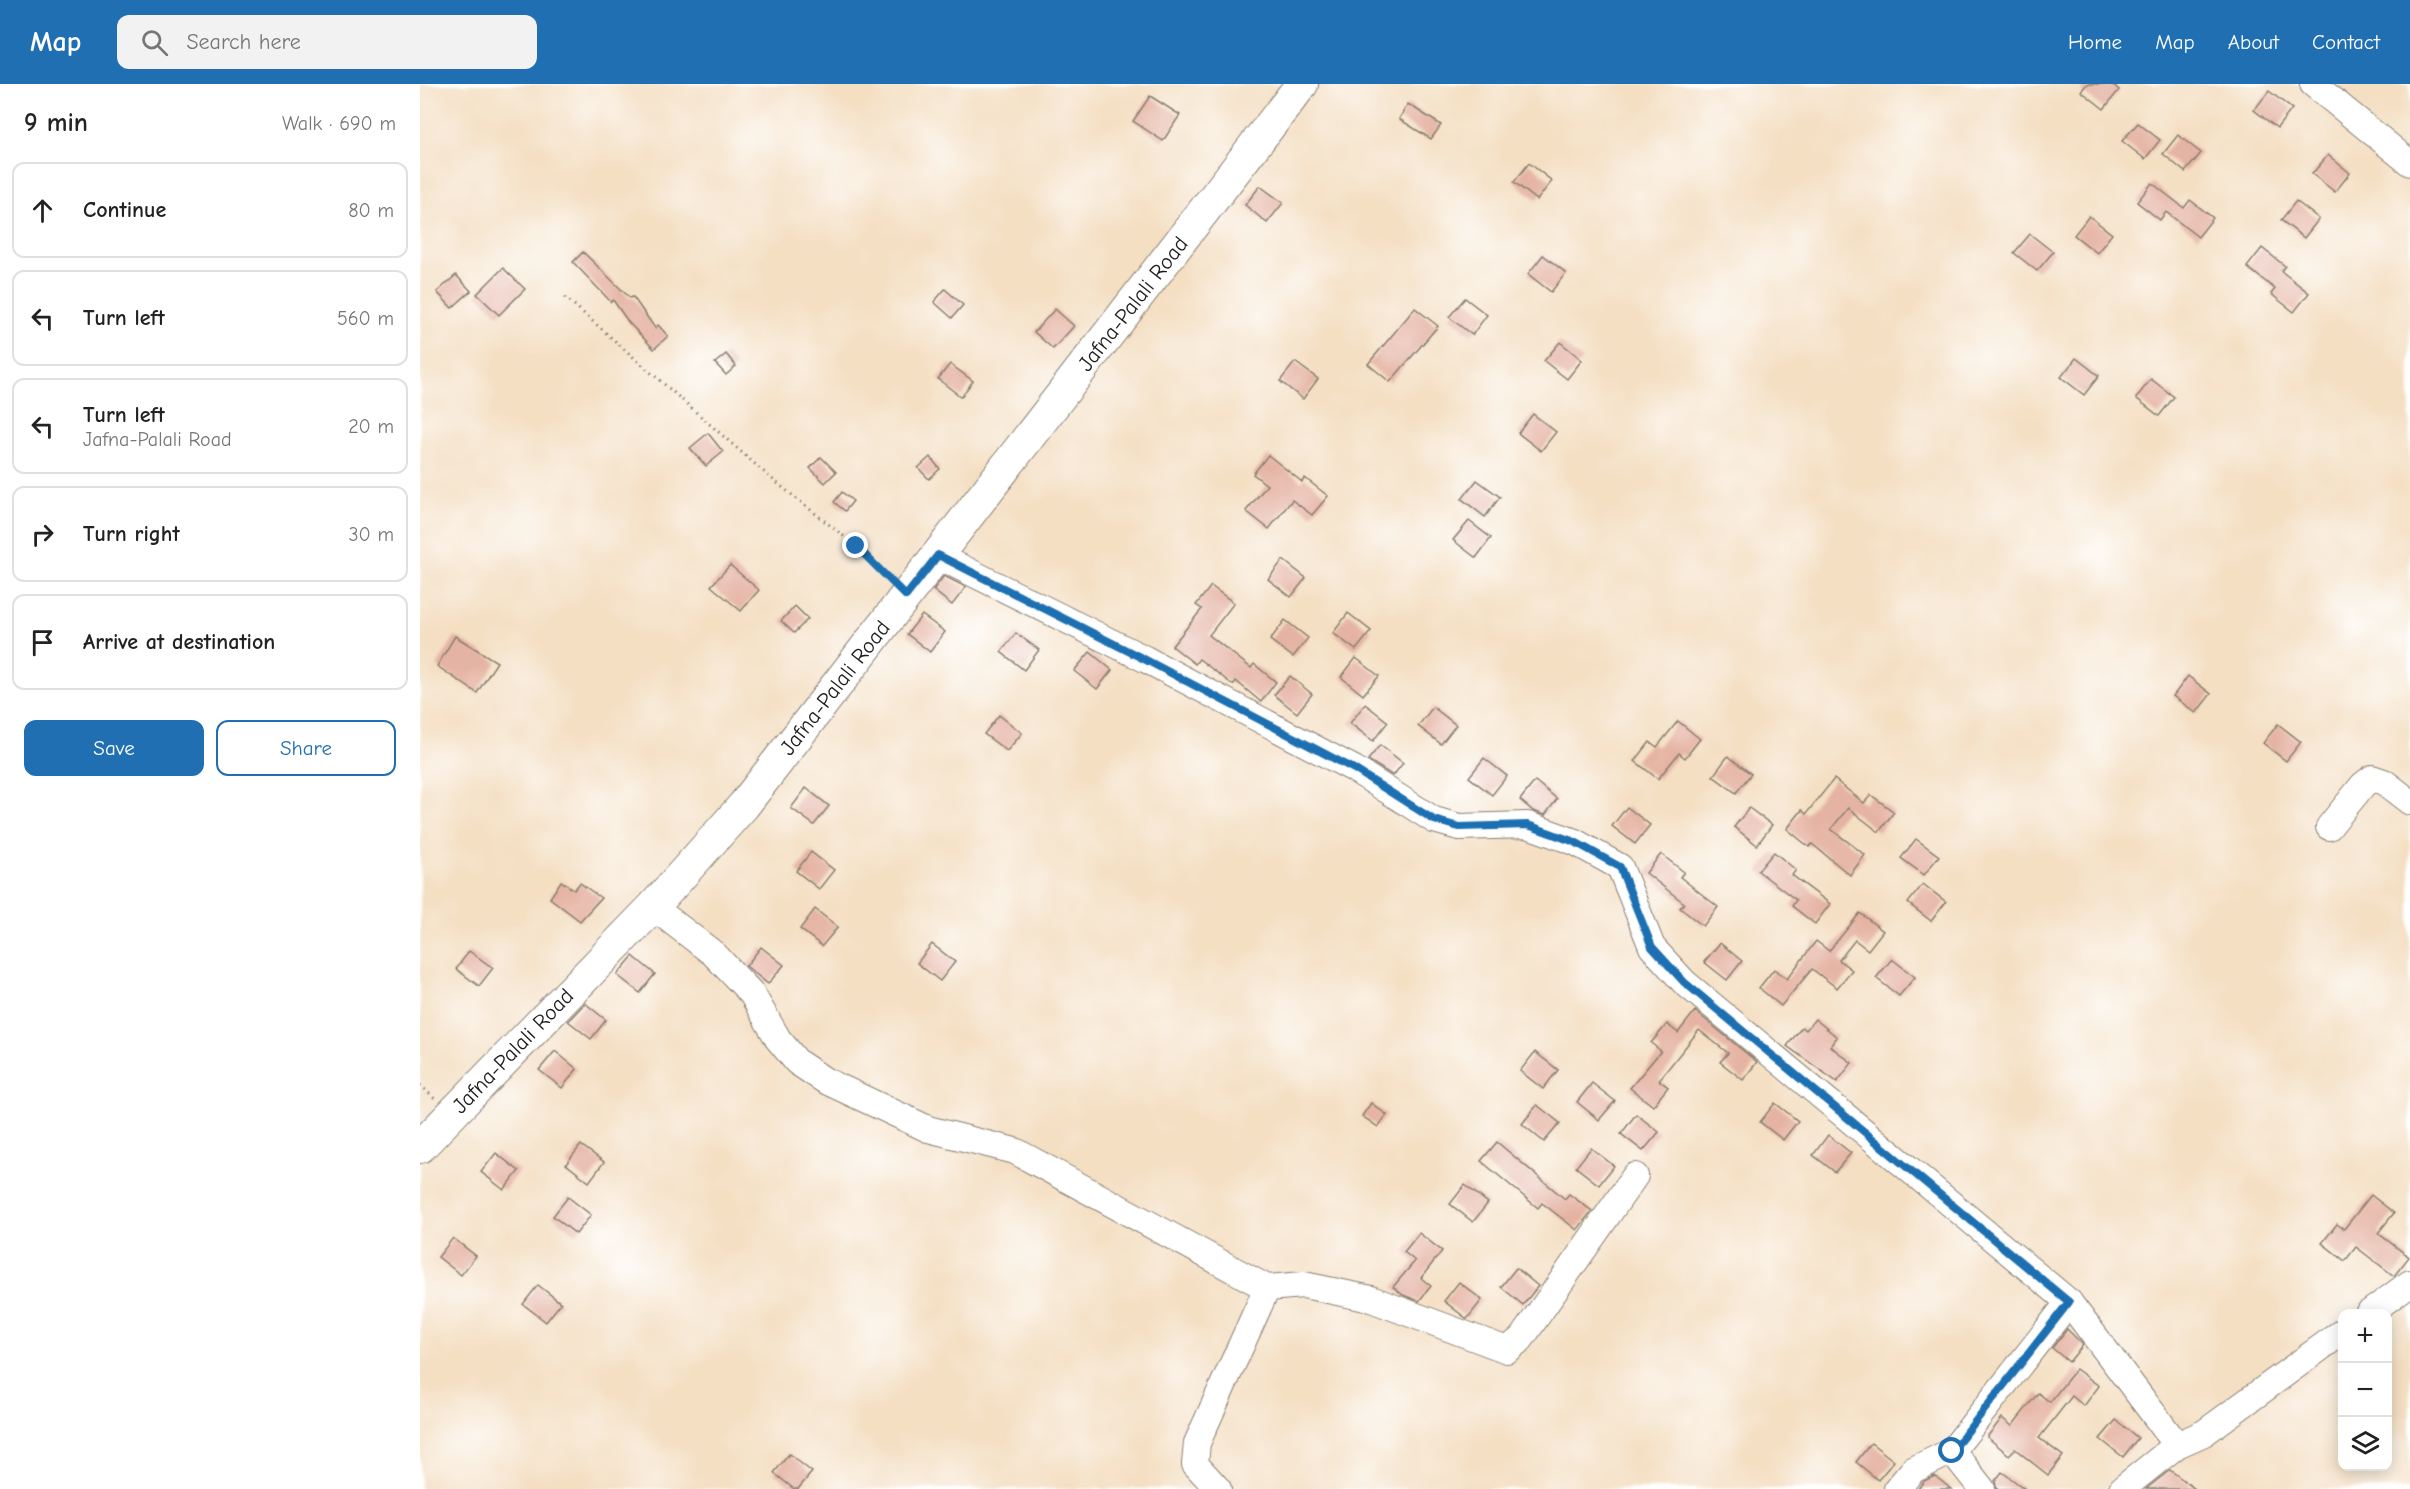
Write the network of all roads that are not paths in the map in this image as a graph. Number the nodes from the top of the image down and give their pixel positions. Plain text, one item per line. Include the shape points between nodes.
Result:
1 (1302, 84) edge
2 (2313, 84) edge
3 (2410, 163) edge
4 (938, 555) junction
5 (2410, 802) edge
6 (2329, 827) dead end
7 (653, 907) junction
8 (420, 1147) edge
9 (1635, 1176) dead end
10 (2410, 1283) edge
11 (1267, 1288) junction
12 (2069, 1302) junction
13 (2375, 1309) edge
14 (2338, 1336) edge
15 (2177, 1445) junction
16 (1952, 1451) junction
17 (1218, 1489) edge
18 (1897, 1489) edge
19 (1982, 1489) edge
20 (2122, 1489) edge

1 - 4 main road, Jafna-Palali Road
2 - 3 street
4 - 7 main road, Jafna-Palali Road via 744,804
4 - 12 street via 1354,769 1434,820 1459,827 1528,825 1575,842 1620,867 1652,947 1684,982
5 - 6 street via 2384,782 2372,778
7 - 8 main road, Jafna-Palali Road
7 - 11 street via 714,954 752,994 778,1039 797,1062 824,1080 928,1129 1015,1151
9 - 11 street via 1521,1339 1508,1350 1371,1299 1304,1285
10 - 13 street
11 - 17 street via 1197,1443 1195,1464
12 - 15 street
12 - 16 street
14 - 15 street via 2204,1433
15 - 20 street
16 - 18 street via 1913,1470
16 - 19 street

